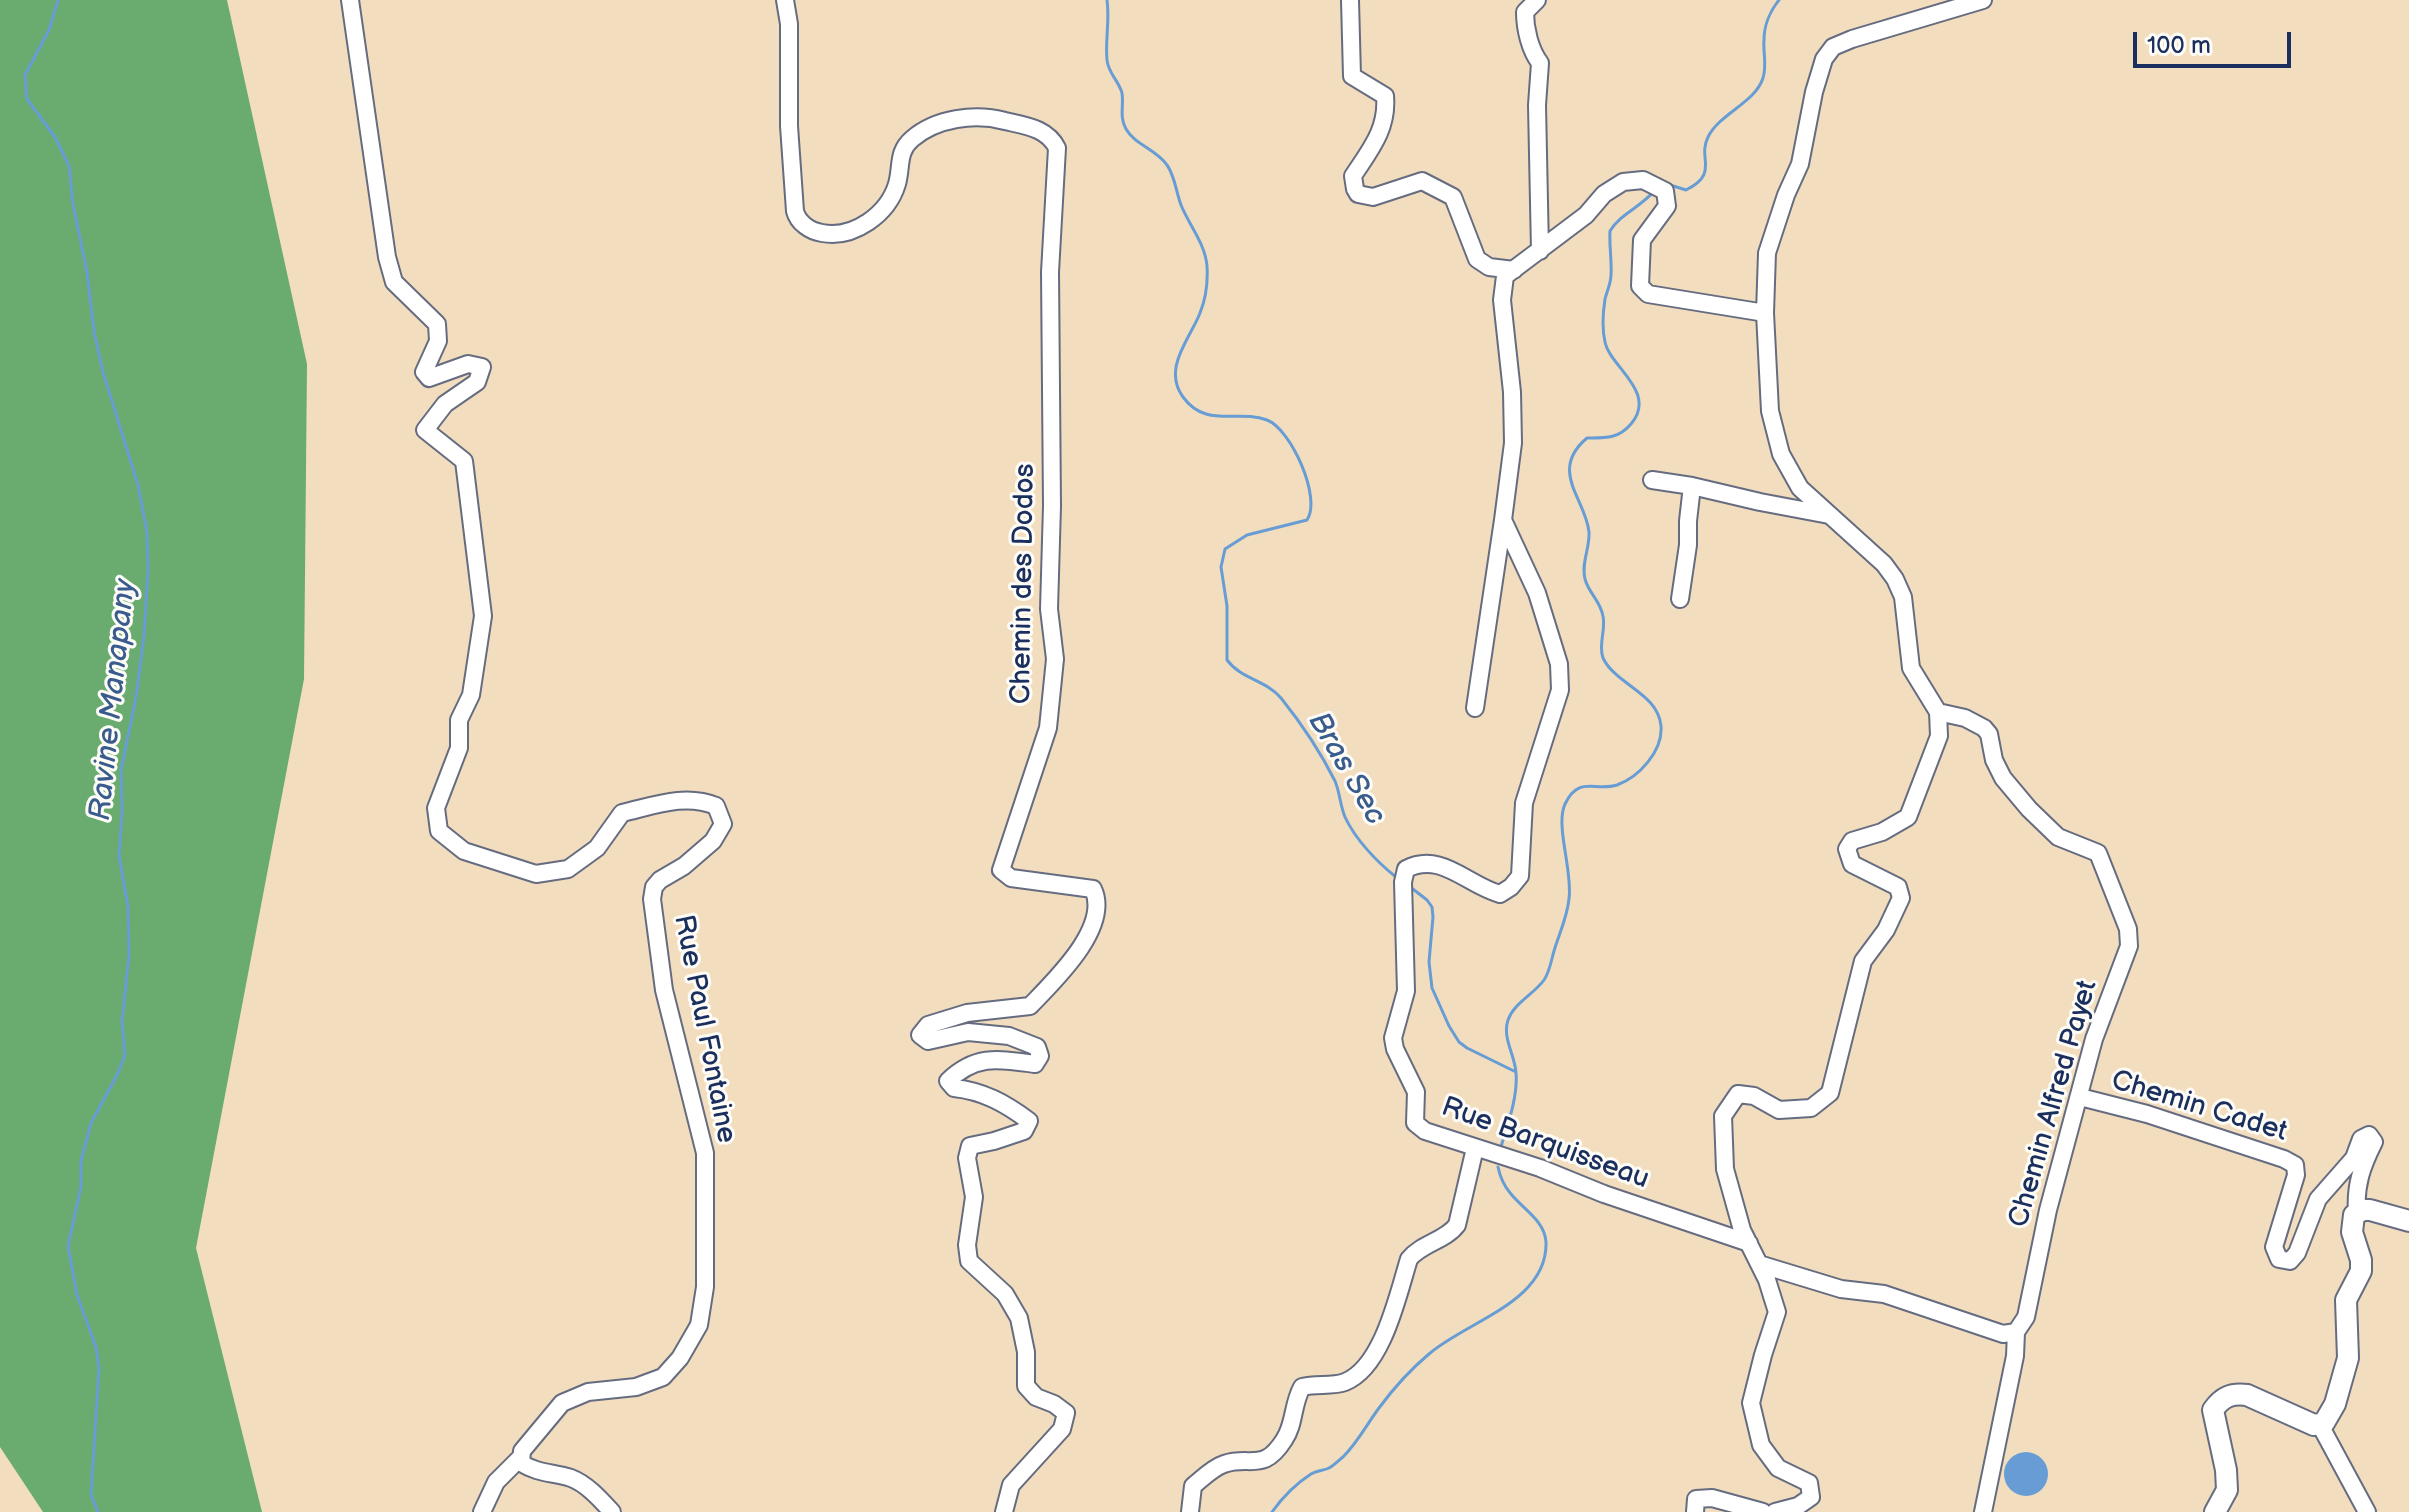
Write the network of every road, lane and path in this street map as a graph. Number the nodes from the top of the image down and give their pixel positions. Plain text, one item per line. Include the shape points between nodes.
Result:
1 (350, 0) edge
2 (785, 0) edge
3 (1350, 0) edge
4 (1537, 0) edge
5 (1983, 0) edge
6 (1540, 251) junction
7 (1514, 270) junction
8 (1765, 313) junction
9 (1652, 480) dead end
10 (1692, 486) junction
11 (1834, 517) junction
12 (1503, 520) junction
13 (1680, 599) dead end
14 (1475, 708) dead end
15 (1938, 712) junction
16 (2080, 1097) junction
17 (1475, 1148) junction
18 (2357, 1212) junction
19 (2409, 1221) edge
20 (1749, 1243) junction
21 (1759, 1264) junction
22 (2016, 1332) junction
23 (2320, 1425) junction
24 (521, 1457) junction
25 (482, 1512) edge
26 (612, 1512) edge
27 (1004, 1512) edge
28 (1190, 1512) edge
29 (1695, 1512) edge
30 (1763, 1512) edge
31 (1775, 1512) edge
32 (1983, 1512) edge
33 (2215, 1512) edge
34 (2367, 1512) edge

1 - 24 street, Rue Paul Fontaine via 387,257 394,282 437,324 438,341 424,372 429,378 468,364 482,367 477,382 445,404 425,430 464,461 483,616 471,695 459,720 459,748 436,808 439,831 464,851 536,874 568,869 597,848 622,813 683,799 705,801 716,806 723,824 713,841 660,880 652,899 664,990 705,1153 705,1287 699,1325 663,1377 636,1387 588,1392 562,1403
2 - 27 street, Chemin des Dodos via 795,211 813,232 834,235 858,228 890,204 901,150 934,124 996,119 1035,128 1052,138 1057,148 1050,272 1049,609 1055,659 1048,728 1001,870 1011,878 1093,889 1098,900 1090,934 1030,1006 967,1013 928,1025 920,1035 928,1041 968,1032 1009,1036 1037,1047 1040,1056 1035,1064 975,1062 948,1081 954,1088 1004,1103 1029,1121 1024,1131 970,1146 967,1158 974,1197 969,1261 1005,1294 1019,1318 1026,1386 1066,1413 1062,1429 1011,1485
3 - 7 street via 1352,76 1385,96 1387,112 1379,136 1353,176 1358,194 1373,197 1422,181 1453,197 1477,259 1489,267
4 - 6 street via 1525,12 1525,23 1540,63
5 - 8 street via 1852,39 1833,47 1824,59 1800,164 1767,253
6 - 7 street
6 - 8 street via 1604,194 1623,182 1643,180 1665,191 1667,206 1642,240 1640,286 1648,294
7 - 12 street via 1505,276 1502,300 1513,443
8 - 11 street via 1770,411 1781,454 1800,488
9 - 10 street
10 - 11 street
10 - 13 street
11 - 15 street via 1895,579 1903,597 1911,668
12 - 14 street
12 - 17 street, Rue Barquisseau via 1537,593 1559,664 1560,690 1524,803 1520,876 1511,887 1500,894 1436,864 1406,869 1406,991 1393,1038 1416,1092 1415,1123
15 - 16 street, Chemin Alfred Payet via 1984,728 2003,778 2029,809 2058,837 2098,853 2128,929 2129,946 2094,1039
15 - 20 street via 1939,736 1908,817 1852,841 1847,849 1852,864 1898,887 1901,898 1863,961 1830,1093 1811,1108 1779,1110 1738,1094 1723,1116 1725,1169
16 - 18 street, Chemin Cadet via 2295,1165 2274,1247 2279,1259 2290,1261 2318,1199 2369,1135 2374,1142 2360,1169
16 - 22 street, Chemin Alfred Payet via 2048,1210 2026,1317
17 - 20 street, Rue Barquisseau
17 - 28 street via 1457,1225 1409,1259 1388,1329 1359,1375 1342,1383 1302,1387 1282,1444 1266,1460 1224,1464 1193,1486
18 - 19 main road via 2370,1210
18 - 23 main road via 2352,1232 2361,1271 2346,1300 2348,1358 2335,1404
20 - 21 street
21 - 22 street via 1841,1289 1884,1294 2003,1334
21 - 31 street via 1777,1312 1751,1403 1761,1445 1778,1468 1809,1483 1811,1497
22 - 32 street, Chemin Alfred Payet
23 - 33 main road via 2247,1395 2225,1397 2213,1410 2227,1490
23 - 34 street
24 - 25 street via 496,1482
24 - 26 street via 521,1463 536,1472 574,1479
29 - 30 street via 1696,1499 1712,1498

